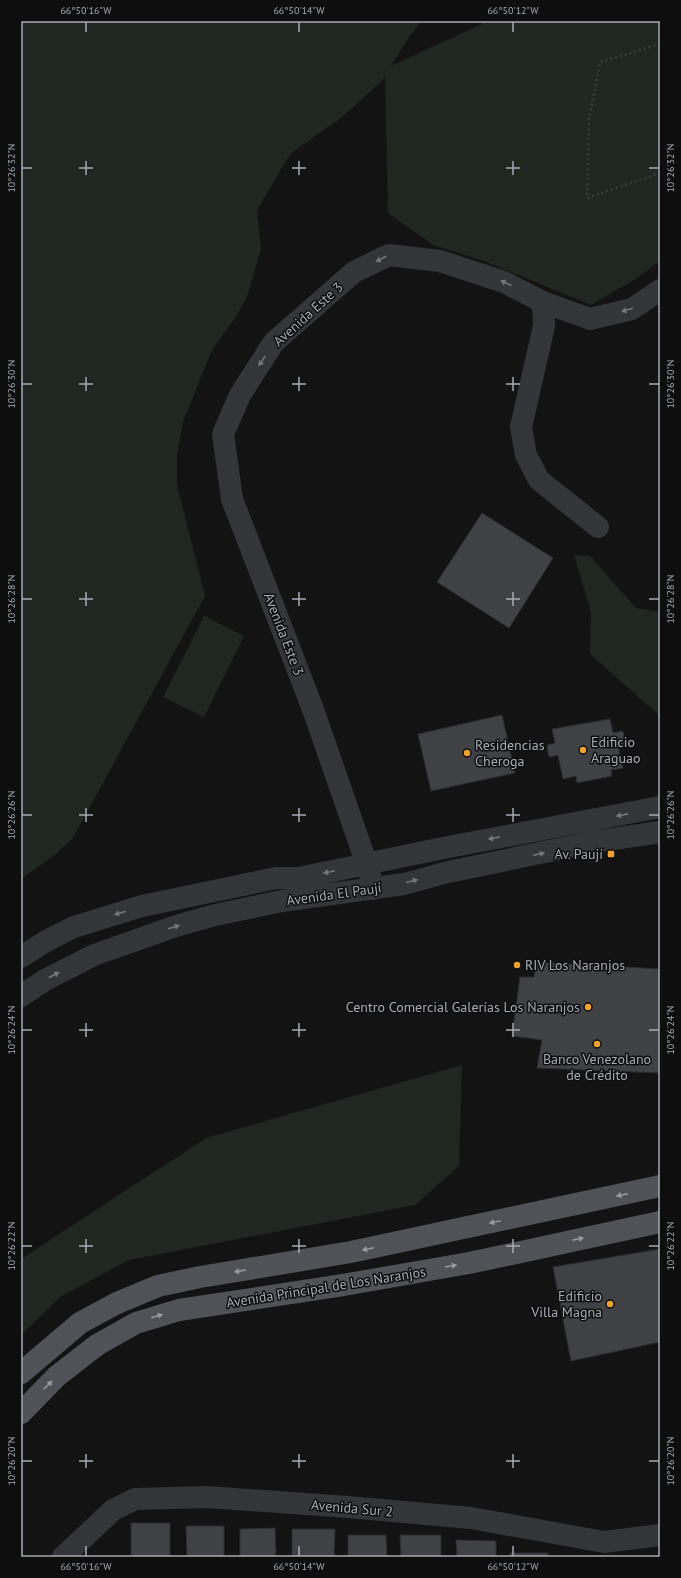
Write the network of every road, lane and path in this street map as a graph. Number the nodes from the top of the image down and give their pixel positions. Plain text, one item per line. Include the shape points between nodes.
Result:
1 (660, 44) edge
2 (660, 173) edge
3 (660, 290) edge
4 (543, 302) junction
5 (598, 527) dead end
6 (660, 807) edge
7 (660, 832) edge
8 (367, 864) junction
9 (374, 889) junction
10 (21, 957) edge
11 (21, 996) edge
12 (660, 1186) edge
13 (660, 1222) edge
14 (21, 1373) edge
15 (21, 1413) edge
16 (660, 1535) edge
17 (63, 1557) edge

1 - 2 path via 600,62 589,119 587,198
3 -> 4 street, Avenida Este 3 via 632,309 590,319
4 - 5 street via 544,326 520,427 526,455 539,480
4 -> 8 street, Avenida Este 3 via 504,282 440,261 389,255 354,272 274,342 240,395 223,434 232,499 314,712
6 -> 8 street, Avenida El Paují
9 -> 7 street, Avenida El Paují via 594,842
8 - 9 street, Avenida Este 3
8 -> 10 street, Avenida El Paují via 299,878 276,878 142,906 74,927
11 -> 9 street, Avenida El Paují via 45,980 94,955 176,926 282,901
12 -> 14 main road, Avenida Principal de Los Naranjos via 351,1252 158,1286 117,1302 80,1323
15 -> 13 main road, Avenida Principal de Los Naranjos via 57,1376 96,1345 136,1323 179,1310 469,1263
16 - 17 street, Avenida Sur 2 via 604,1542 471,1518 207,1496 135,1499 113,1510

